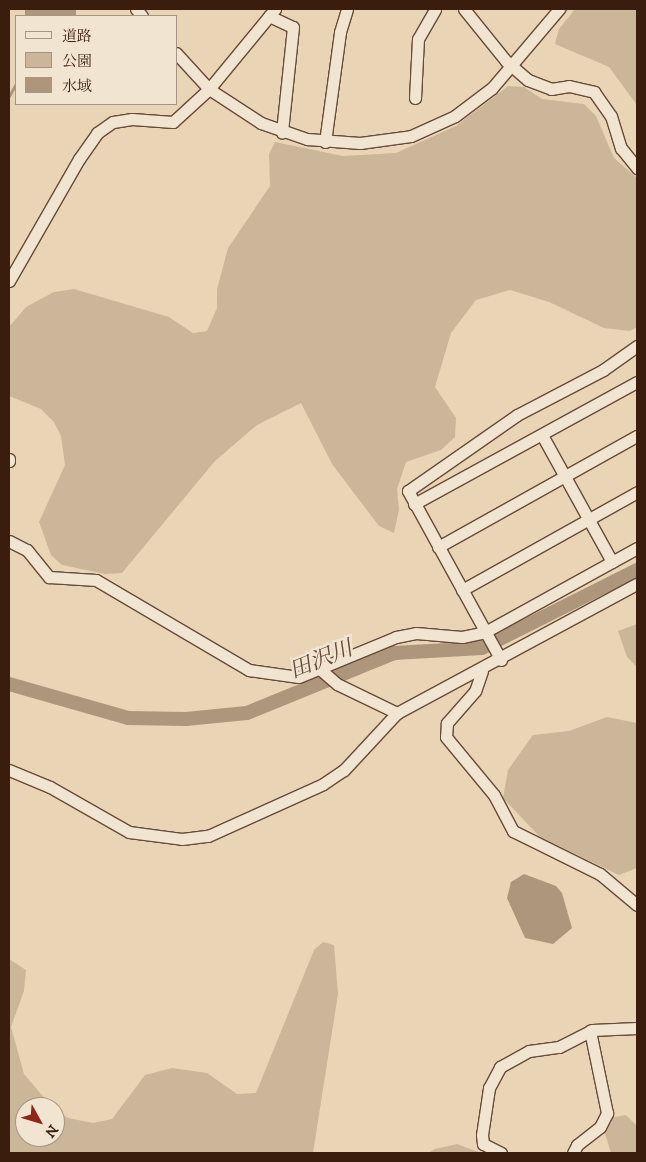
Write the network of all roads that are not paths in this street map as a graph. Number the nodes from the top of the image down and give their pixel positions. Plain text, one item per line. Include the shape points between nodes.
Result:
1 (347, 9) edge
2 (435, 9) edge
3 (464, 9) edge
4 (559, 9) edge
5 (272, 12) edge
6 (178, 56) edge
7 (511, 66) junction
8 (209, 89) junction
9 (415, 98) dead end
10 (282, 132) junction
11 (325, 142) junction
12 (637, 168) edge
13 (9, 281) edge
14 (637, 346) edge
15 (637, 382) edge
16 (542, 435) junction
17 (637, 436) edge
18 (565, 477) junction
19 (637, 492) edge
20 (414, 504) junction
21 (588, 519) junction
22 (9, 541) edge
23 (438, 546) junction
24 (637, 548) edge
25 (612, 562) junction
26 (637, 584) edge
27 (462, 590) junction
28 (485, 632) junction
29 (501, 660) junction
30 (482, 671) junction
31 (324, 673) junction
32 (397, 714) junction
33 (10, 773) edge
34 (637, 905) edge
35 (637, 1028) edge
36 (590, 1031) junction
37 (500, 1153) edge
38 (573, 1153) edge

1 - 11 street via 340,32
2 - 9 street via 418,39
3 - 7 street
4 - 7 street
5 - 8 street
5 - 10 street via 293,27
6 - 8 street
7 - 11 street via 466,109 423,132 379,142
7 - 12 street via 537,85 570,86 594,92 611,116 621,148
8 - 10 street via 226,103
8 - 13 street via 173,122 124,119 97,133
10 - 11 street
14 - 20 street via 603,370 517,415 410,486 408,492
15 - 16 street
16 - 18 street
16 - 20 street
17 - 18 street
18 - 21 street
18 - 23 street
19 - 21 street
20 - 23 street
21 - 25 street
21 - 27 street
22 - 31 street via 27,550 49,577 82,578 111,587 249,670 299,678
23 - 27 street
24 - 25 street
25 - 28 street
26 - 29 street
27 - 28 street
28 - 29 street
28 - 31 street via 462,638 416,633 396,637
29 - 30 street
30 - 32 street
30 - 34 street via 475,692 447,723 446,737 494,795 513,831 600,874
31 - 32 street via 337,684
32 - 33 street via 344,770 324,784 197,839 129,832 50,787
35 - 36 street
36 - 37 street via 559,1048 529,1051 500,1066 489,1088 482,1135 483,1144
36 - 38 street via 607,1112 600,1127 577,1145

